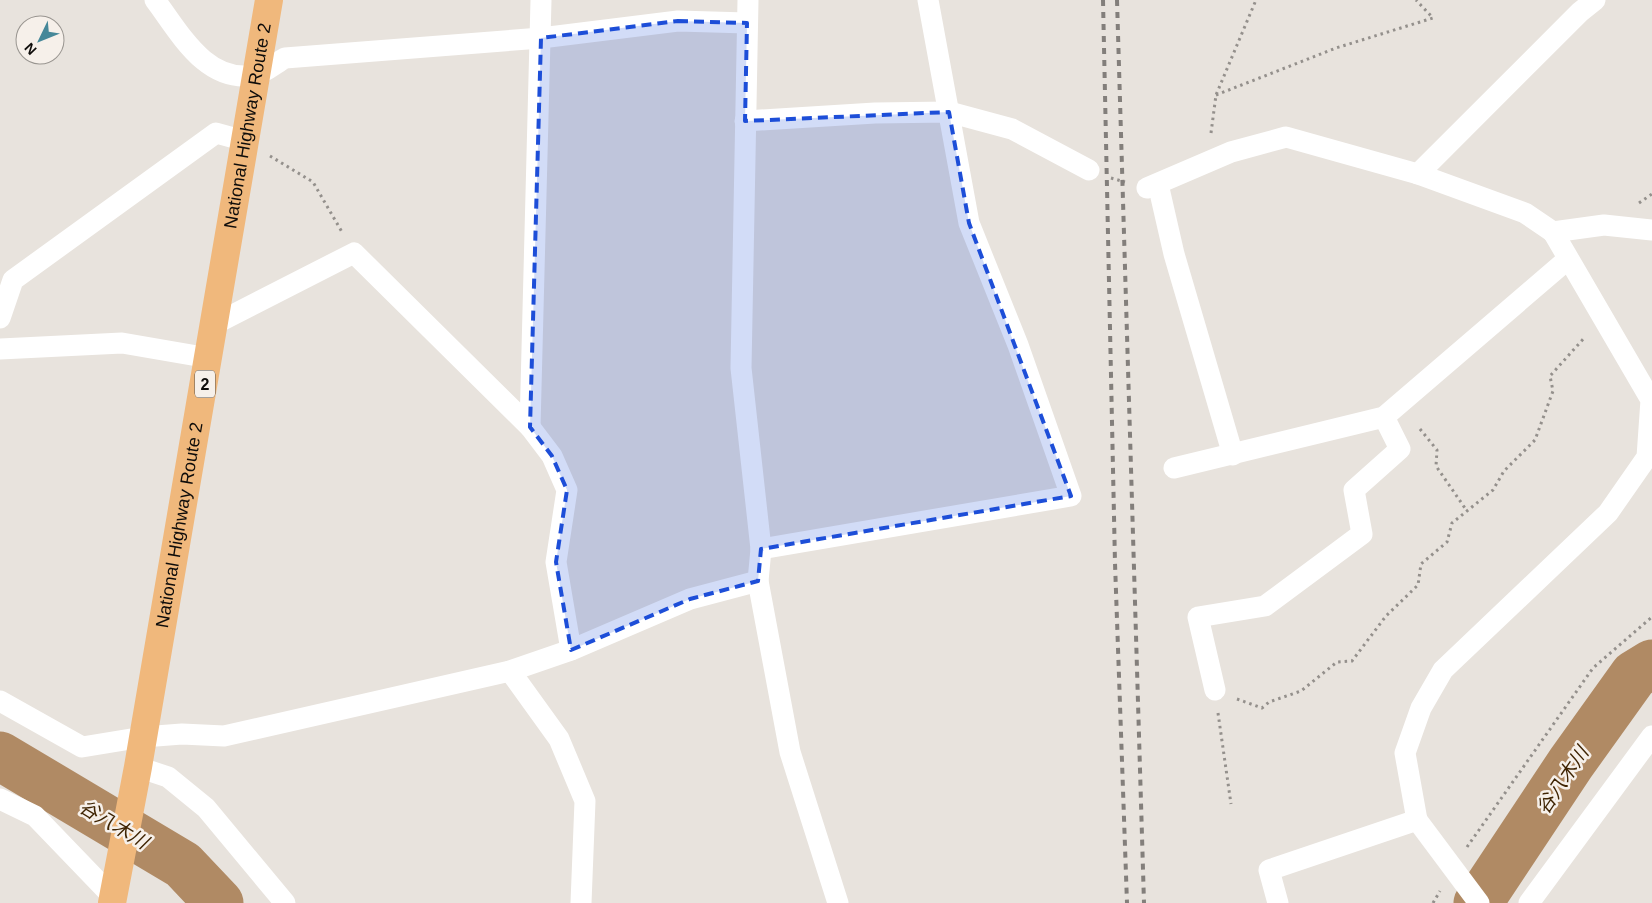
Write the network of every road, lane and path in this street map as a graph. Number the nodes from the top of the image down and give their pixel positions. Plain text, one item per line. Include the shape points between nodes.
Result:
1 (155, 0) edge
2 (269, 0) edge
3 (541, 0) edge
4 (748, 0) edge
5 (928, 0) edge
6 (1256, 0) edge
7 (1416, 0) edge
8 (1596, 0) edge
9 (747, 23) junction
10 (541, 38) junction
11 (256, 75) junction
12 (1216, 95) junction
13 (949, 112) junction
14 (745, 121) junction
15 (244, 141) junction
16 (1206, 163) junction
17 (1089, 170) joint
18 (1418, 174) junction
19 (1152, 186) junction
20 (1652, 230) edge
21 (1553, 232) junction
22 (354, 253) junction
23 (1568, 259) junction
24 (0, 318) edge
25 (1603, 318) junction
26 (215, 324) junction
27 (0, 349) edge
28 (209, 358) junction
29 (1652, 401) edge
30 (1392, 411) junction
31 (530, 427) junction
32 (1233, 455) junction
33 (1174, 468) dead end
34 (1467, 511) junction
35 (761, 549) junction
36 (758, 581) junction
37 (1652, 618) edge
38 (571, 650) junction
39 (510, 671) junction
40 (1215, 690) junction
41 (0, 702) edge
42 (1652, 736) edge
43 (143, 737) junction
44 (138, 767) junction
45 (0, 799) edge
46 (1231, 804) dead end
47 (1417, 820) junction
48 (1452, 868) junction
49 (112, 899) edge
50 (285, 903) edge
51 (581, 903) edge
52 (838, 903) edge
53 (1278, 903) edge
54 (1480, 903) edge
55 (1529, 903) edge

1 - 11 street via 202,61 229,75
2 - 11 highway, National Highway Route 2 / 2
3 - 10 street
4 - 9 street
5 - 13 street
6 - 12 path
7 - 12 path via 1433,18 1336,48
8 - 18 street via 1580,12
9 - 10 street via 678,21
9 - 14 street
10 - 11 street via 285,58
10 - 31 street
11 - 15 highway, National Highway Route 2 / 2
12 - 16 path
13 - 14 street
13 - 17 street via 1012,129
13 - 35 street via 970,223 1018,345 1071,496
14 - 35 street via 741,368
15 - 22 path via 313,182
15 - 24 street via 216,133 13,280
15 - 26 highway, National Highway Route 2 / 2
16 - 18 street via 1231,152 1286,137
16 - 19 street
17 - 19 path
18 - 21 street via 1525,213
19 - 32 street
20 - 21 street via 1604,224
21 - 23 street
22 - 26 street
22 - 31 street
23 - 25 street
23 - 30 street
25 - 29 street
25 - 34 path via 1550,376 1553,391 1535,440 1504,471 1493,490
26 - 28 highway, National Highway Route 2 / 2
27 - 28 street via 122,342
28 - 43 highway, National Highway Route 2 / 2
29 - 47 street via 1647,457 1608,513 1444,670 1421,708 1405,754
30 - 32 street
30 - 34 path via 1437,450 1436,466
30 - 40 street via 1400,449 1354,490 1362,534 1264,606 1198,617
31 - 38 street via 552,456 567,490 556,562
32 - 33 street
34 - 40 path via 1452,523 1447,542 1422,564 1418,585 1386,616 1352,661 1338,662 1300,691 1269,702 1262,708
35 - 36 street
36 - 38 street via 690,599
36 - 52 street via 790,752
37 - 48 path via 1593,668
38 - 39 street
39 - 43 street via 224,736 182,734
39 - 51 street via 558,739 585,801
40 - 46 path
41 - 43 street via 82,747
42 - 55 street
43 - 44 highway, National Highway Route 2 / 2
44 - 49 highway, National Highway Route 2 / 2
44 - 50 street via 168,777 206,808
45 - 49 street via 35,816
47 - 48 street
47 - 53 street via 1269,870
48 - 54 street

